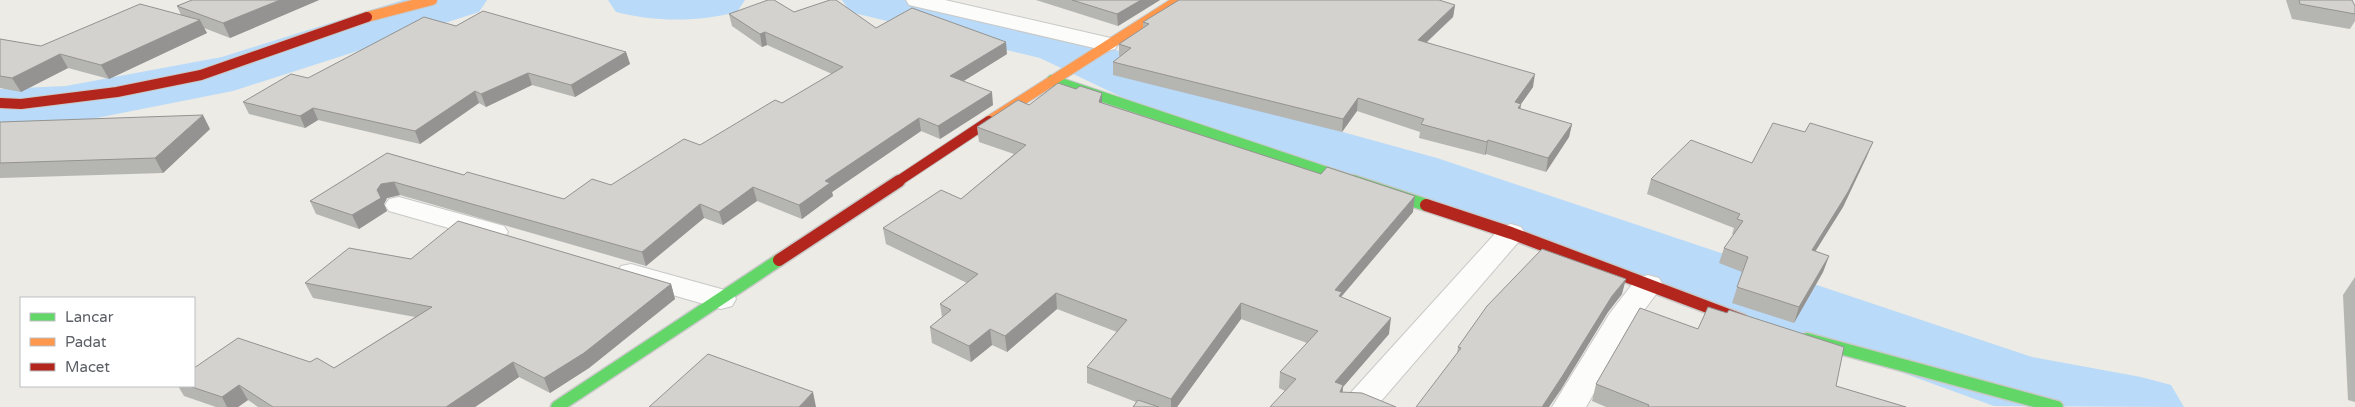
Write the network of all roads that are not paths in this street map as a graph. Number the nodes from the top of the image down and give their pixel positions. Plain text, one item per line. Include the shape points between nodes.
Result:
1 (432, 0) edge
2 (917, 0) edge
3 (1179, 0) edge
4 (947, 3) edge
5 (1102, 47) junction
6 (1052, 80) junction
7 (0, 103) edge
8 (399, 205) dead end
9 (1510, 233) junction
10 (522, 241) edge
11 (607, 266) edge
12 (1648, 285) junction
13 (721, 299) junction
14 (1755, 326) edge
15 (1793, 336) edge
16 (2050, 406) edge
17 (558, 407) edge
18 (1357, 407) edge
19 (1569, 407) edge

1 - 7 street via 342,24 201,75 117,92 21,104
2 - 4 street
3 - 5 street
4 - 5 street
5 - 6 street
6 - 9 street
6 - 13 street
8 - 10 street
9 - 12 street
9 - 18 street
11 - 13 street
12 - 14 street
12 - 19 street via 1621,320
13 - 17 street
15 - 16 street

